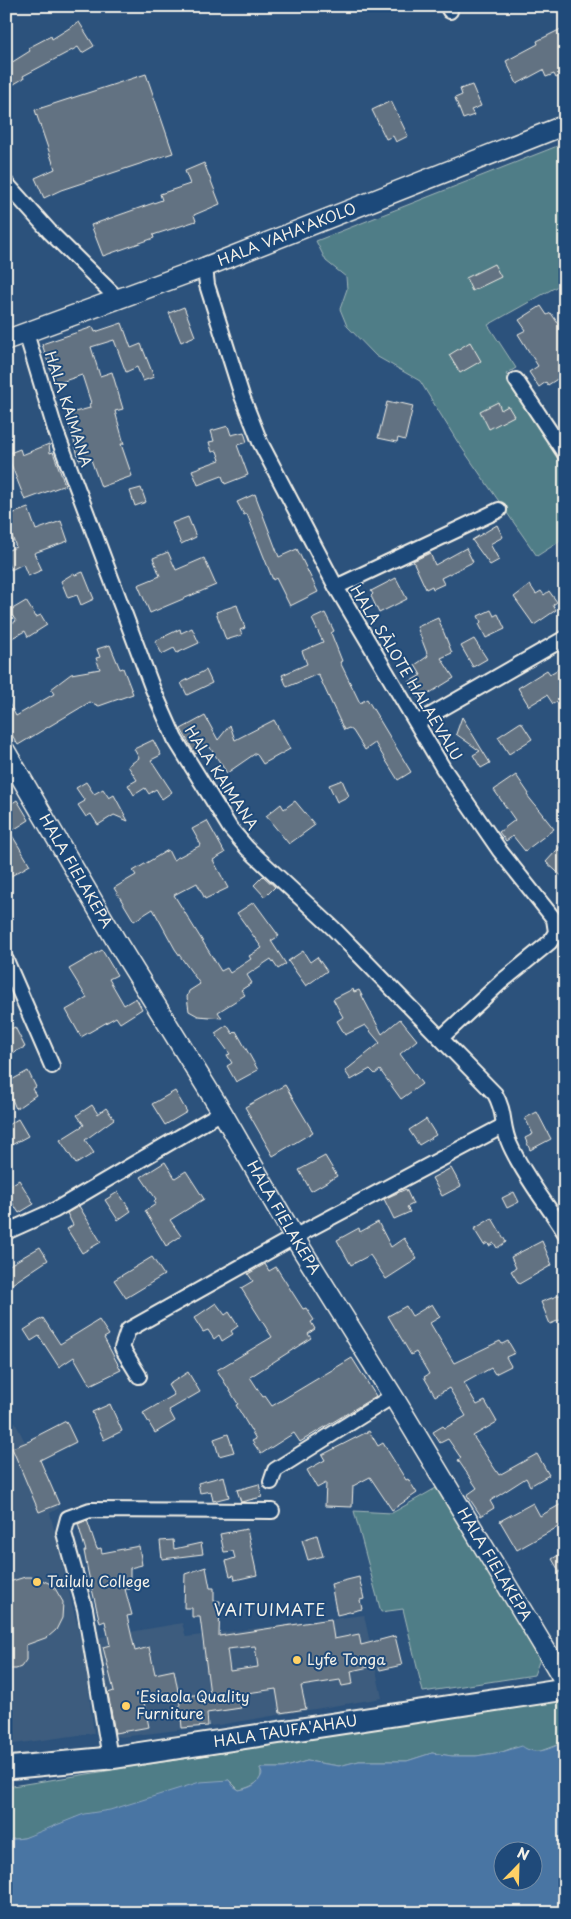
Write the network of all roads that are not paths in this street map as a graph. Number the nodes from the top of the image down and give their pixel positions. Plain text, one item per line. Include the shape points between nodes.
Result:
1 (565, 125) edge
2 (6, 183) edge
3 (205, 267) junction
4 (119, 300) junction
5 (26, 333) junction
6 (6, 340) edge
7 (516, 380) dead end
8 (565, 454) edge
9 (498, 510) dead end
10 (336, 587) junction
11 (565, 638) edge
12 (417, 723) junction
13 (6, 752) edge
14 (6, 960) edge
15 (442, 1037) junction
16 (52, 1066) dead end
17 (222, 1112) junction
18 (503, 1126) junction
19 (564, 1231) edge
20 (6, 1232) edge
21 (294, 1236) junction
22 (139, 1376) dead end
23 (393, 1396) junction
24 (271, 1482) dead end
25 (272, 1511) dead end
26 (565, 1682) edge
27 (565, 1689) edge
28 (110, 1758) junction
29 (6, 1768) edge

1 - 3 street, HALA VAHA'AKOLO
2 - 4 street
3 - 4 street, HALA VAHA'AKOLO
3 - 10 street, HALA SĀLOTE HALAEVALU via 210,294 242,396 260,442
4 - 5 street, HALA VAHA'AKOLO
5 - 6 street, HALA VAHA'AKOLO
5 - 15 street, HALA KAIMANA via 55,429 152,687 175,739 230,828 247,848
7 - 8 street
9 - 10 street
10 - 12 street, HALA SĀLOTE HALAEVALU
11 - 12 street
12 - 15 street, HALA SĀLOTE HALAEVALU via 443,768 500,851 554,919 556,932 550,942
13 - 17 street, HALA FIELAKEPA via 118,944
14 - 16 street
15 - 18 street, HALA KAIMANA via 495,1094 502,1107
17 - 20 street via 55,1210
17 - 21 street, HALA FIELAKEPA
18 - 19 street, HALA KAIMANA via 510,1146
18 - 21 street
21 - 22 street via 128,1330 122,1348
21 - 23 street, HALA FIELAKEPA
23 - 24 street via 275,1470
23 - 26 street, HALA FIELAKEPA
25 - 28 street via 90,1510 68,1518 64,1533 85,1610
27 - 28 main road, HALA TAUFA'AHAU
28 - 29 main road, HALA TAUFA'AHAU

